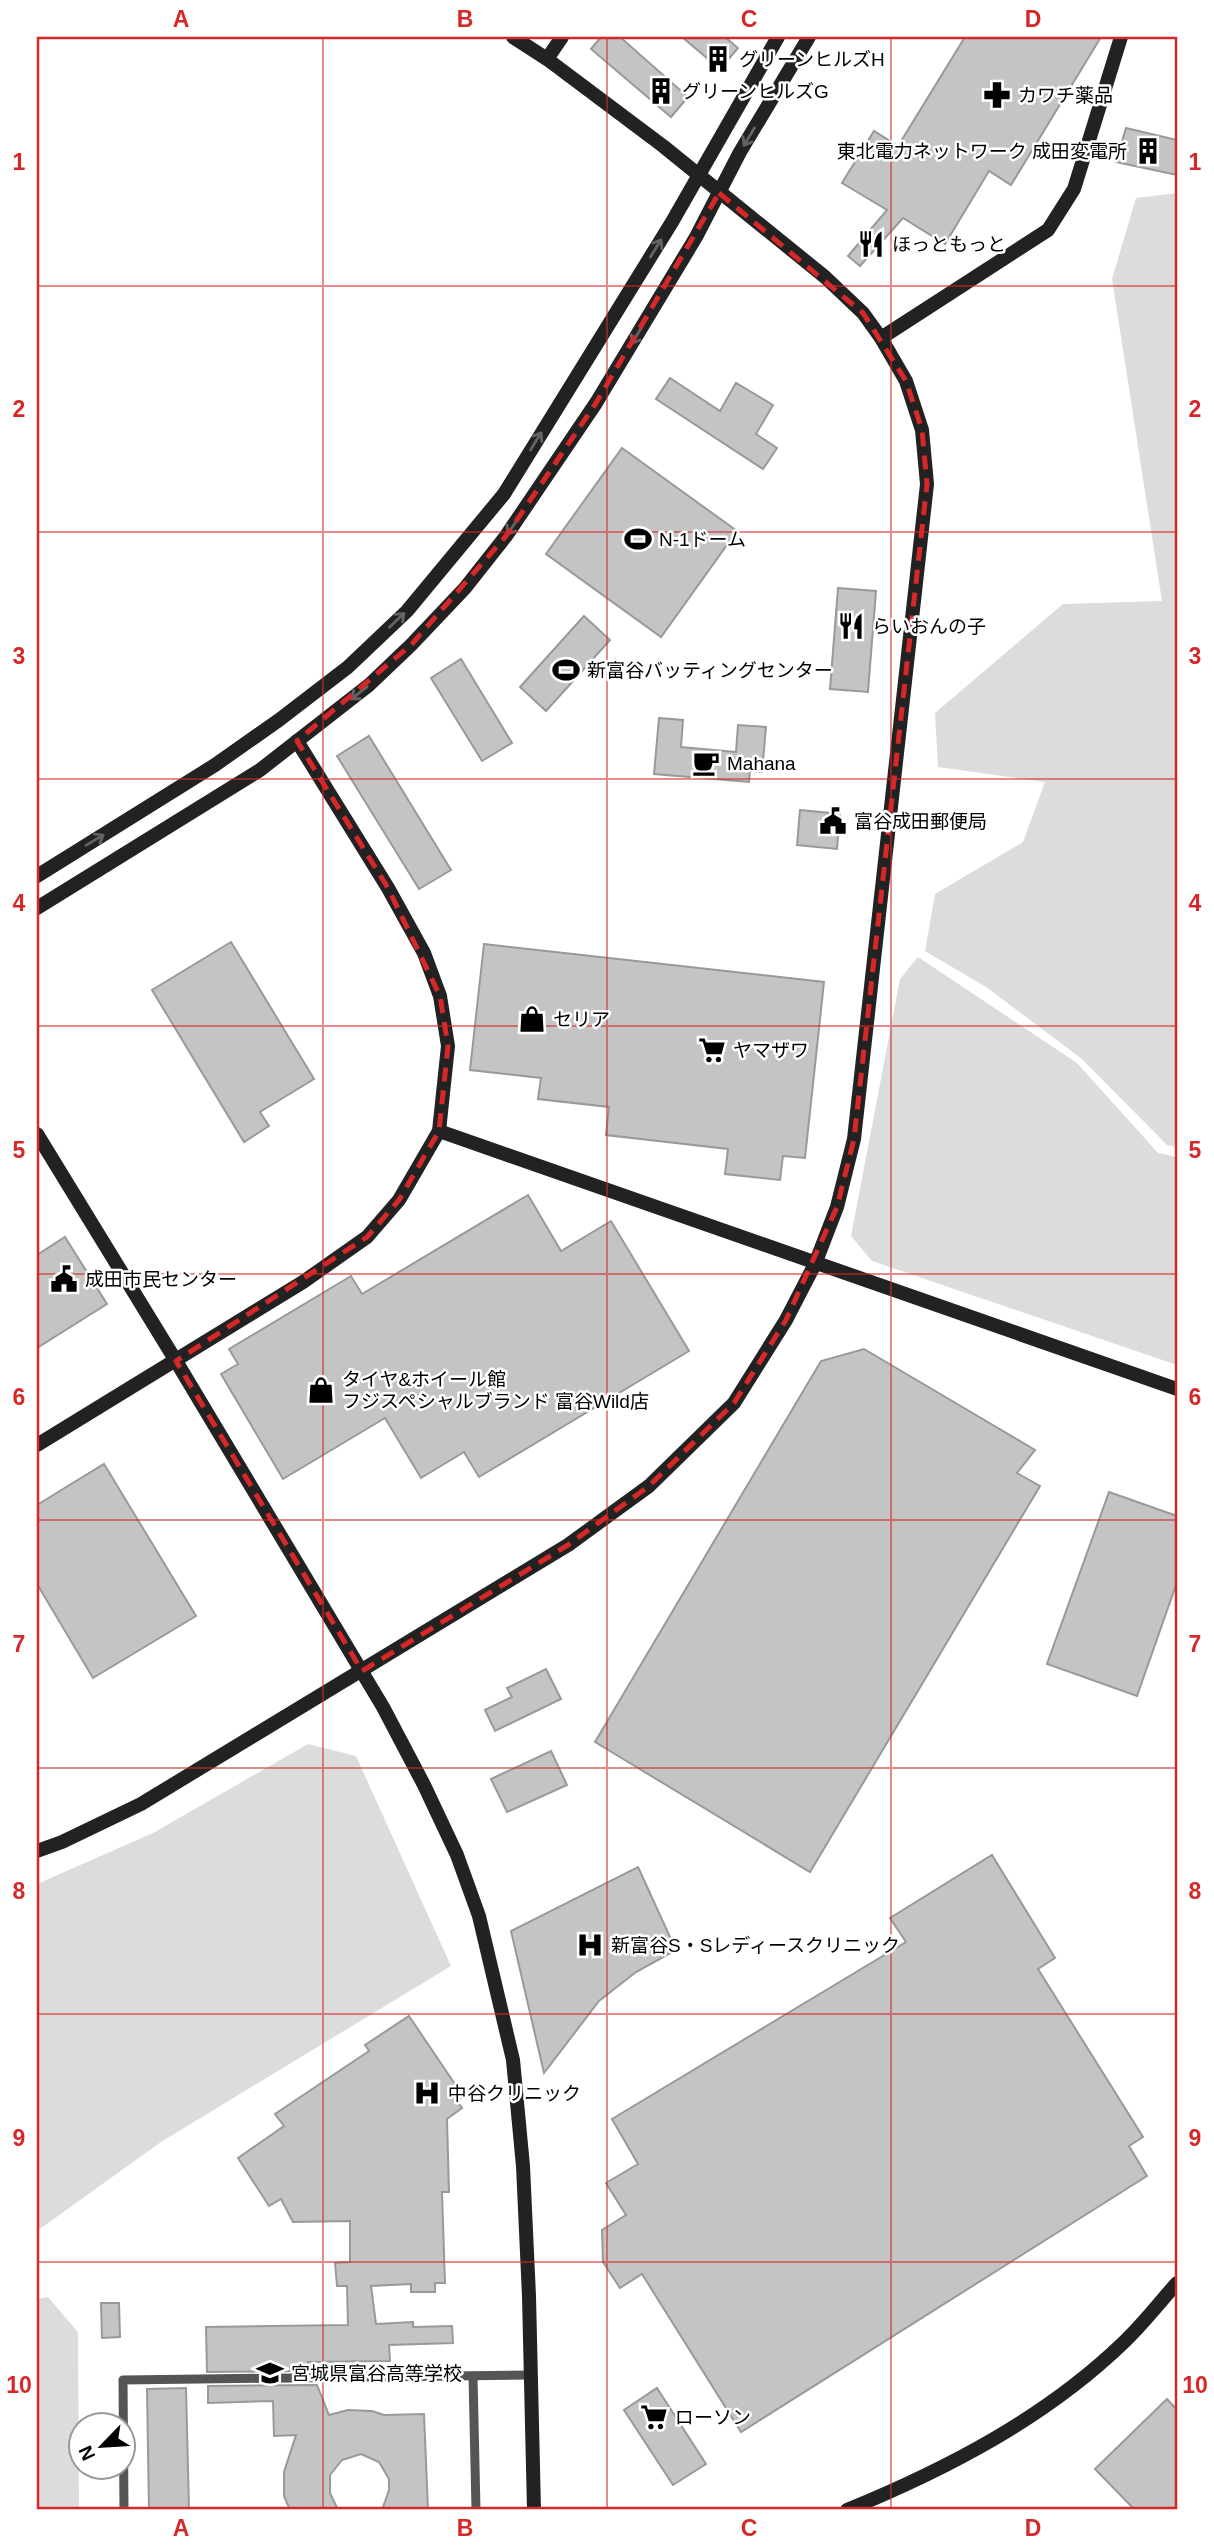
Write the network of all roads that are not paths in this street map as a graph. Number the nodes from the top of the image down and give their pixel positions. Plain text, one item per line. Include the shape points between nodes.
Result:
1 (513, 37) edge
2 (562, 37) edge
3 (778, 37) edge
4 (809, 37) edge
5 (1121, 37) edge
6 (547, 59) junction
7 (697, 176) junction
8 (719, 194) junction
9 (881, 338) junction
10 (297, 741) junction
11 (37, 876) edge
12 (37, 908) edge
13 (439, 1131) junction
14 (37, 1134) edge
15 (815, 1264) junction
16 (176, 1361) junction
17 (1177, 1389) edge
18 (37, 1445) edge
19 (362, 1671) junction
20 (37, 1851) edge
21 (1177, 2283) edge
22 (531, 2375) junction
23 (473, 2376) junction
24 (124, 2510) edge
25 (476, 2510) edge
26 (534, 2510) edge
27 (847, 2510) edge

1 - 6 street
2 - 6 street
3 - 7 street
4 -> 8 street
5 - 9 street via 1074,189 1048,229
6 - 7 street
7 - 8 street
11 -> 7 street via 279,720 348,667 407,611 504,494
8 - 9 street via 825,277 863,313
8 -> 10 street via 596,403 506,536 411,645 369,685
9 - 15 street via 906,381 922,430 927,484 854,1139 837,1207
10 - 12 street via 260,770
10 - 13 street via 388,888 436,985 448,1046
13 - 15 street
13 - 16 street via 399,1200 367,1237
14 - 16 street
15 - 17 street
15 - 19 street via 734,1403 649,1486 568,1545
16 - 18 street
16 - 19 street
19 - 20 street via 141,1804
19 - 22 street via 457,1854 483,1932 513,2060 523,2166
21 - 27 street via 1123,2343 1052,2401 968,2455
22 - 23 lane
22 - 26 street
23 - 24 lane via 123,2380
23 - 25 lane

